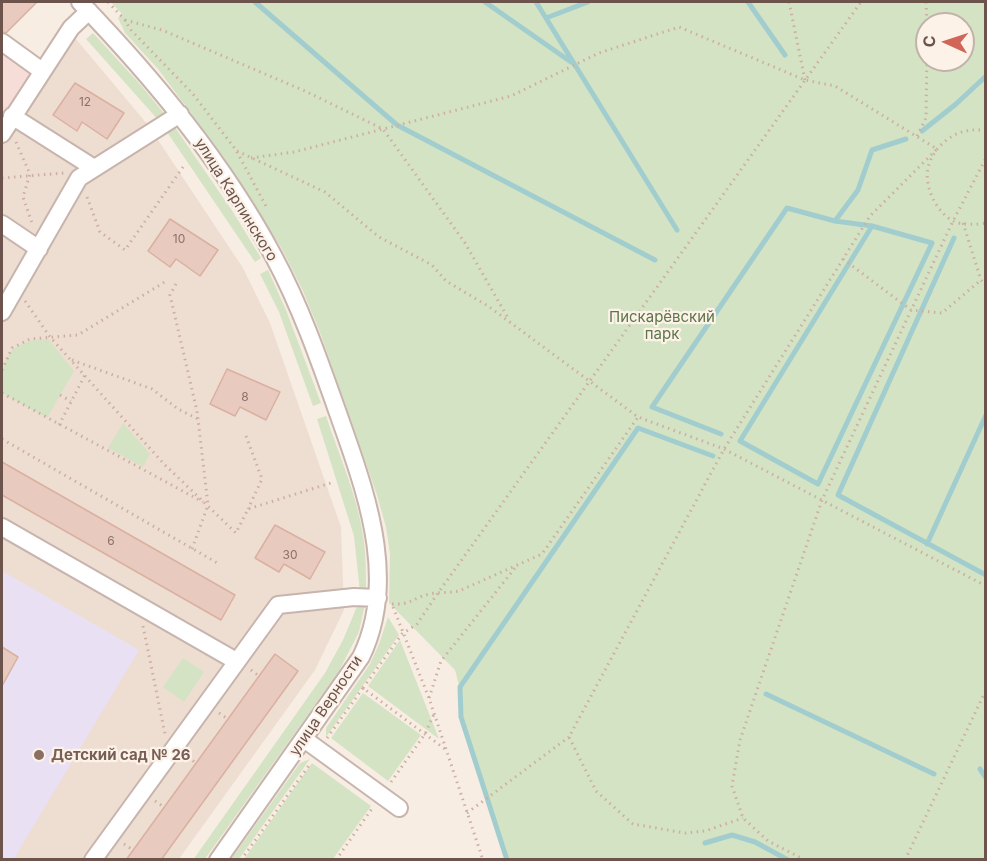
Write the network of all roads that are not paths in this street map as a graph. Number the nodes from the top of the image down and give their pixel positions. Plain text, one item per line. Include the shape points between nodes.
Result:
1 (85, 6) edge
2 (2, 42) edge
3 (42, 71) junction
4 (180, 114) junction
5 (7, 124) edge
6 (87, 173) junction
7 (2, 224) edge
8 (39, 248) junction
9 (2, 312) edge
10 (366, 497) joint
11 (2, 527) edge
12 (385, 601) junction
13 (236, 661) junction
14 (304, 739) junction
15 (399, 808) dead end
16 (93, 860) edge
17 (218, 860) edge

1 - 3 street
1 - 4 street, улица Карпинского
2 - 3 street
3 - 5 street
4 - 6 street
4 - 10 street, улица Карпинского via 244,207 288,285
5 - 6 street
6 - 8 street
7 - 8 street
8 - 9 street
10 - 12 street, улица Верности
11 - 13 street
12 - 13 street via 354,597 278,605
12 - 14 street, улица Верности via 361,657
13 - 16 street via 100,843
14 - 15 street
14 - 17 street, улица Верности

